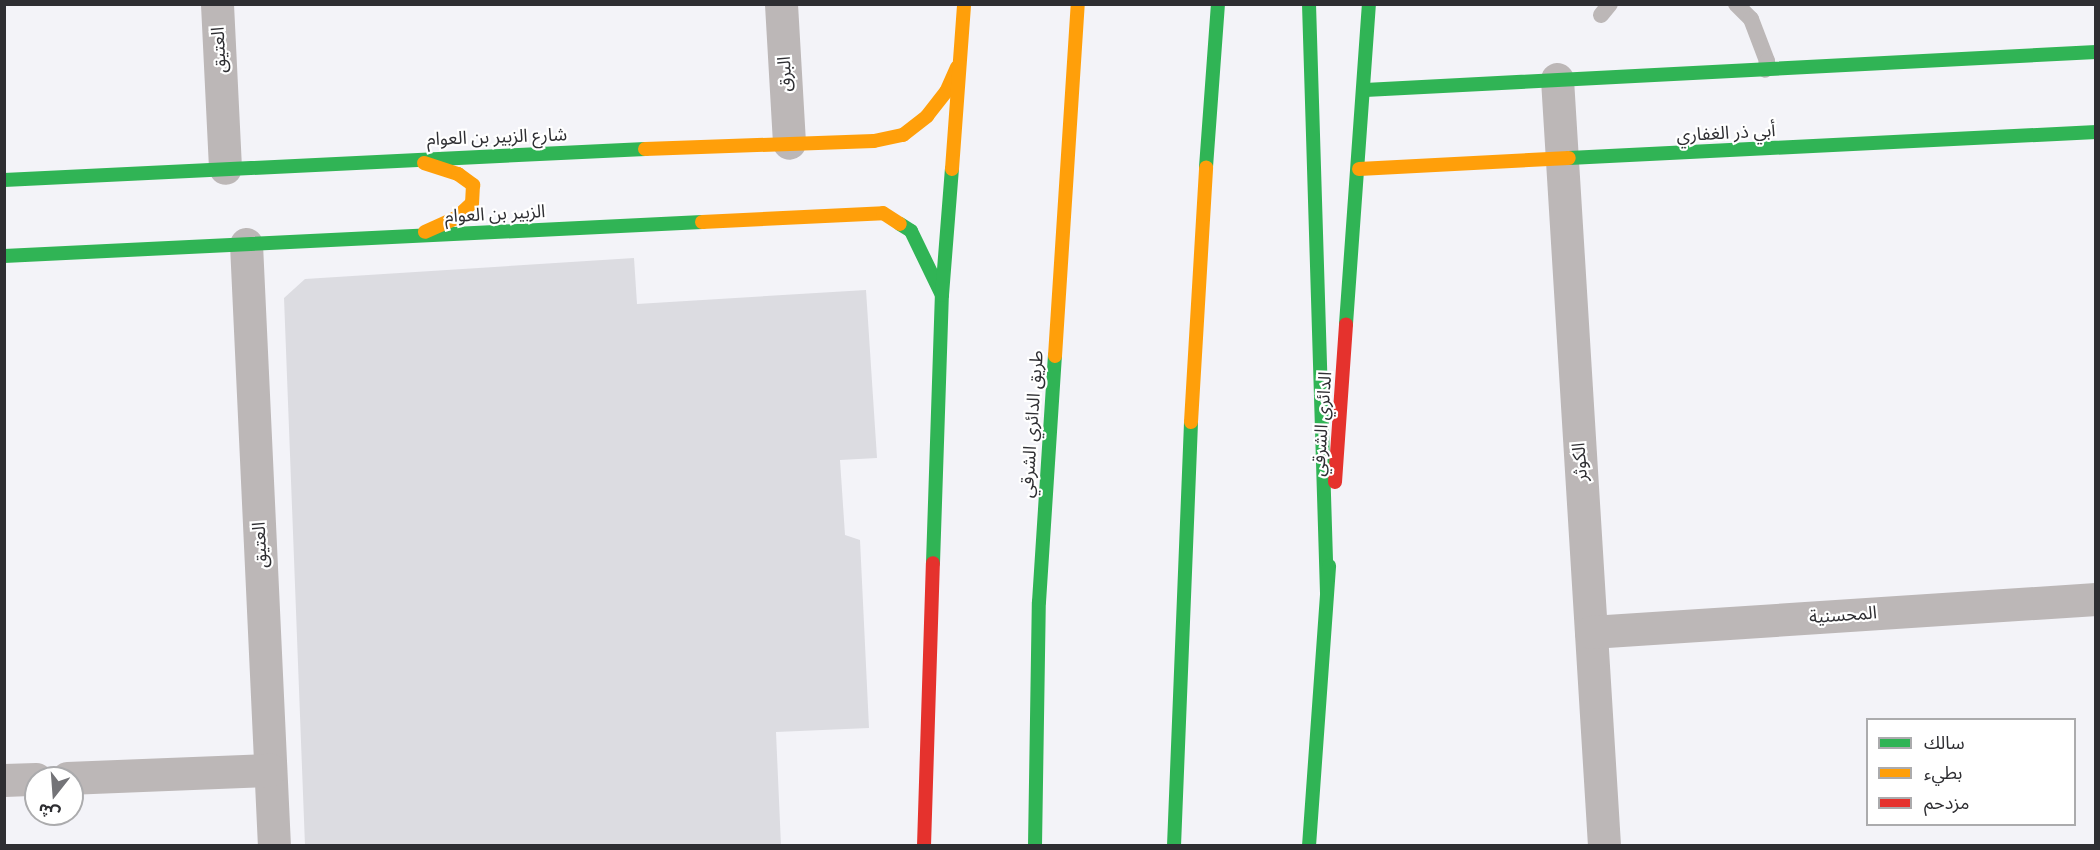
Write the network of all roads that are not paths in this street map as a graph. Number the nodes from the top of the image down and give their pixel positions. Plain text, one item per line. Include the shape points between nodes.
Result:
1 (217, 4) edge
2 (781, 4) edge
3 (964, 4) edge
4 (1078, 4) edge
5 (1218, 4) edge
6 (1309, 4) edge
7 (1369, 4) edge
8 (1736, 4) edge
9 (2096, 52) edge
10 (957, 68) junction
11 (1765, 70) junction
12 (1557, 79) junction
13 (1365, 90) junction
14 (2096, 132) edge
15 (789, 143) junction
16 (407, 158) junction
17 (1561, 159) junction
18 (225, 168) junction
19 (1359, 170) junction
20 (4, 180) edge
21 (418, 236) junction
22 (246, 244) junction
23 (4, 256) edge
24 (942, 295) junction
25 (1327, 593) junction
26 (2096, 599) edge
27 (1591, 632) junction
28 (270, 770) junction
29 (84, 777) edge
30 (24, 779) edge
31 (4, 780) edge
32 (274, 846) edge
33 (924, 846) edge
34 (1035, 846) edge
35 (1174, 846) edge
36 (1309, 846) edge
37 (1604, 846) edge

1 - 18 street, العتيق
2 - 15 street, البرق
3 - 10 main road
4 - 34 main road, طريق الدائري الشرقي via 1038,602
5 - 35 main road via 1200,253
6 - 25 main road
7 - 13 main road, الدائري الشرقي
8 - 11 lane via 1751,19 1767,61
9 - 11 main road
10 - 15 main road, شارع الزبير بن العوام via 946,92 927,116 903,135 874,141
10 - 24 main road
11 - 12 main road
12 - 13 main road
12 - 17 street, الكوثر
13 - 19 main road, الدائري الشرقي
14 - 17 main road, أبي ذر الغفاري
15 - 16 main road, شارع الزبير بن العوام
16 - 18 main road, شارع الزبير بن العوام
16 - 21 main road via 458,174 473,185 472,203 456,218
17 - 19 main road, أبي ذر الغفاري
17 - 27 street, الكوثر
18 - 20 main road, شارع الزبير بن العوام
19 - 25 main road, الدائري الشرقي
21 - 22 main road, الزبير بن العوام
21 - 24 main road, الزبير بن العوام via 883,213 911,231
22 - 23 main road, الزبير بن العوام
22 - 28 street, العتيق
24 - 33 main road
25 - 36 main road, الدائري الشرقي
26 - 27 street, المحسنية
27 - 37 street, الكوثر
28 - 29 street
28 - 32 street, العتيق
30 - 31 street

